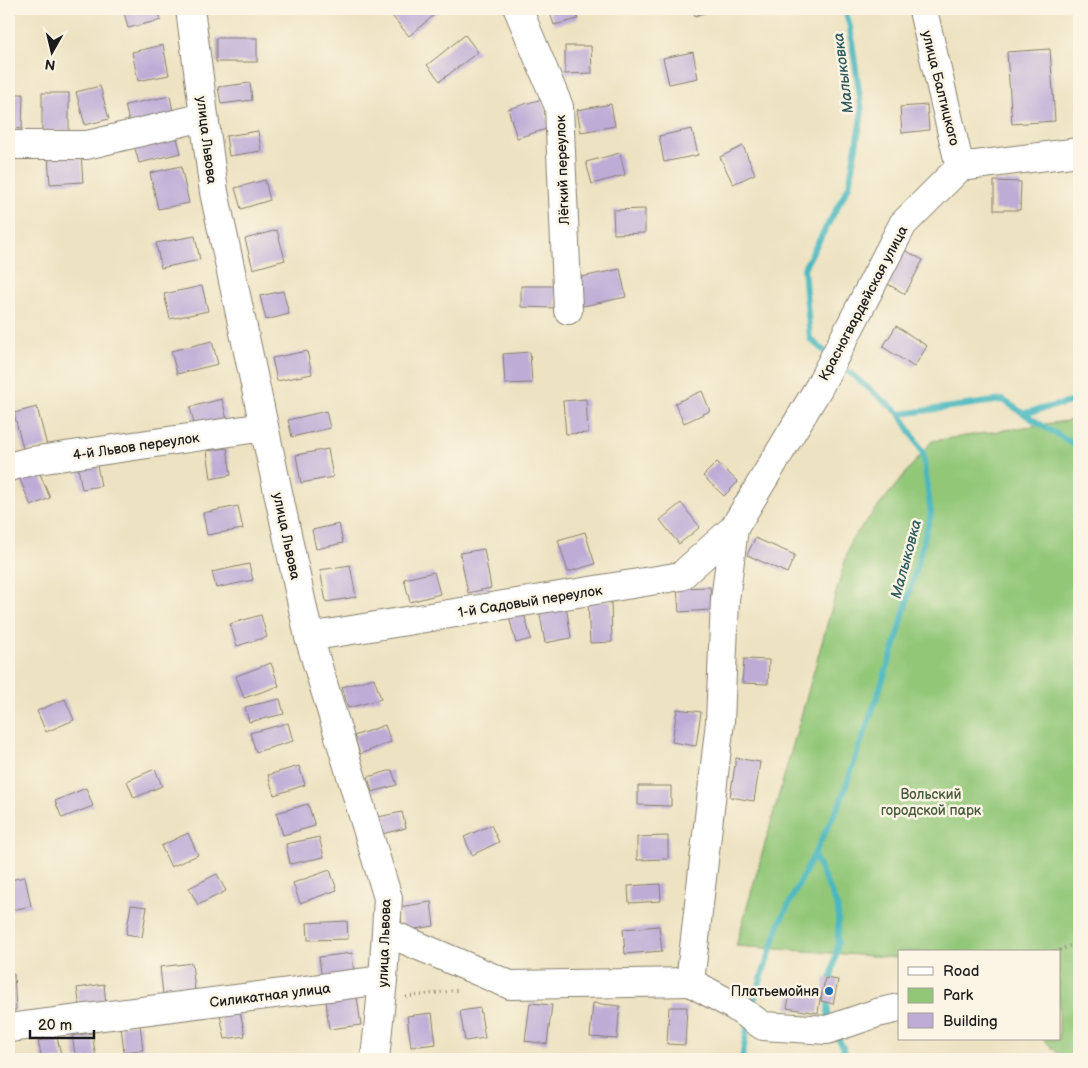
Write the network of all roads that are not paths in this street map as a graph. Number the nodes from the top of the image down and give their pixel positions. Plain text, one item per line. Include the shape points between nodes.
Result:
1 (190, 9) edge
2 (518, 9) edge
3 (924, 9) edge
4 (204, 117) junction
5 (9, 145) edge
6 (1079, 152) edge
7 (960, 167) junction
8 (568, 310) dead end
9 (264, 427) junction
10 (9, 467) edge
11 (734, 528) junction
12 (309, 637) junction
13 (386, 932) junction
14 (383, 980) junction
15 (690, 982) junction
16 (898, 1008) edge
17 (9, 1028) edge
18 (376, 1059) edge

1 - 4 street, улица Львова
2 - 8 street, Лёгкий переулок via 559,107
3 - 7 street, улица Балтицкого
4 - 5 street via 88,145
4 - 9 street, улица Львова via 214,192
6 - 7 street
7 - 11 street, Красногвардейская улица via 903,224 818,387
9 - 10 street, 4-й Львов переулок via 31,461
9 - 12 street, улица Львова
11 - 12 street, 1-й Садовый переулок via 681,576
11 - 15 street via 725,600 720,722
12 - 13 street, улица Львова via 388,898
13 - 14 street, улица Львова
13 - 15 street via 510,985
14 - 17 street, Силикатная улица
14 - 18 street, улица Львова
15 - 16 street via 763,1026 834,1028

